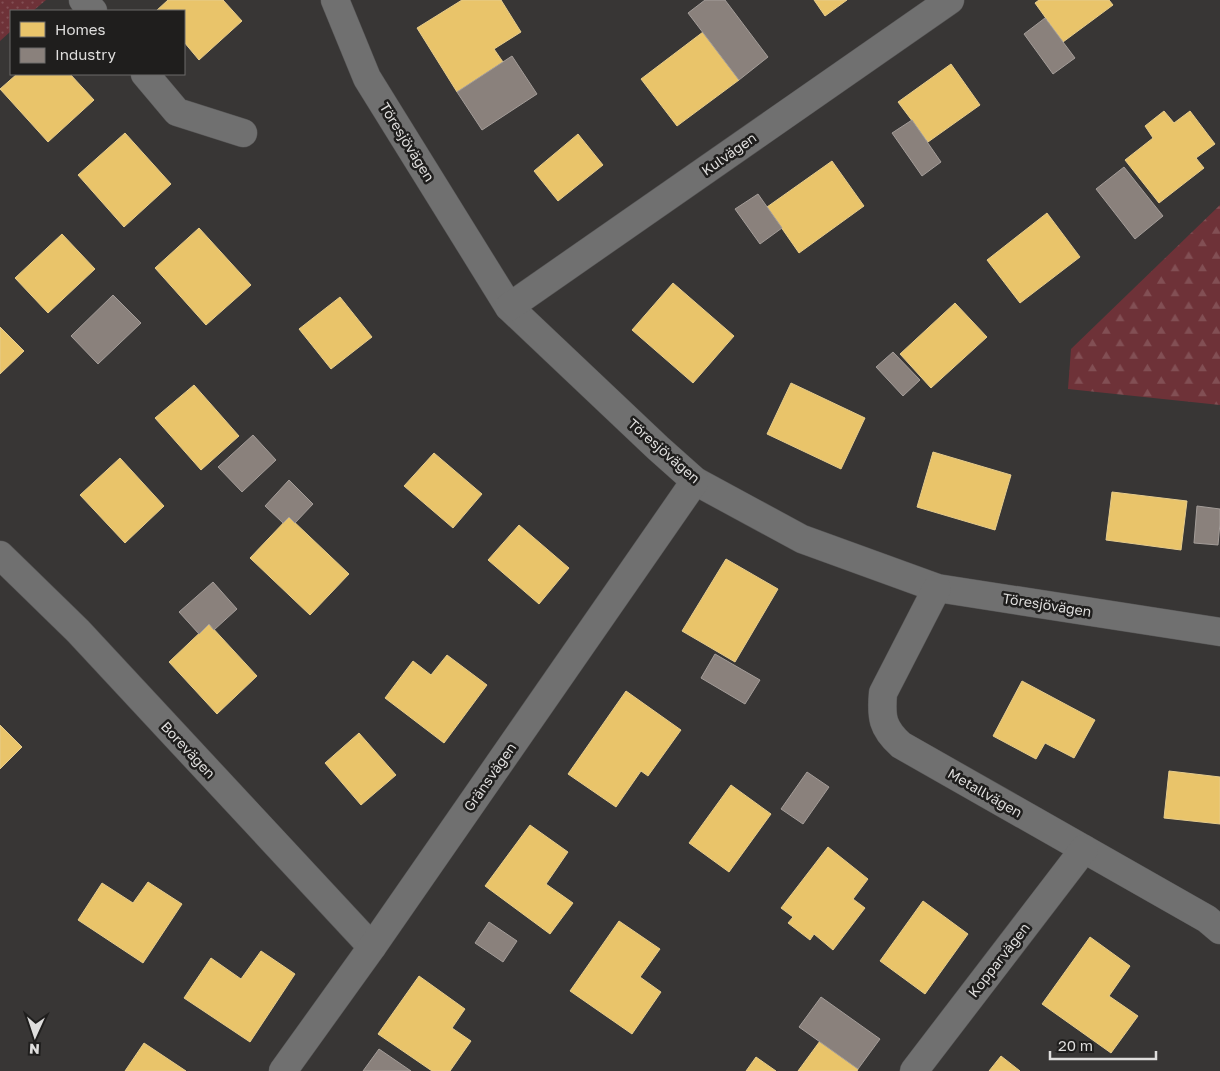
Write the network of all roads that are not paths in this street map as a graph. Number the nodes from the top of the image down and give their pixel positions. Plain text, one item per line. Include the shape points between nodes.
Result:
1 (83, 0) edge
2 (335, 0) edge
3 (950, 0) edge
4 (92, 10) edge
5 (146, 75) edge
6 (243, 133) dead end
7 (509, 307) junction
8 (695, 481) junction
9 (0, 555) edge
10 (937, 588) junction
11 (1220, 632) edge
12 (1084, 849) junction
13 (1220, 930) edge
14 (372, 948) junction
15 (283, 1071) edge
16 (914, 1071) edge

1 - 4 street
2 - 7 street, Töresjövägen via 368,78
3 - 7 street, Kulvägen
5 - 6 street via 177,112
7 - 8 street, Töresjövägen
8 - 10 street, Töresjövägen via 802,539
8 - 14 street, Gränsvägen
9 - 14 street, Borevägen via 78,631
10 - 11 street, Töresjövägen
10 - 12 street, Metallvägen via 883,693 882,712 891,736 900,745
12 - 13 street, Metallvägen via 1207,919
12 - 16 street, Kopparvägen
14 - 15 street, Gränsvägen

